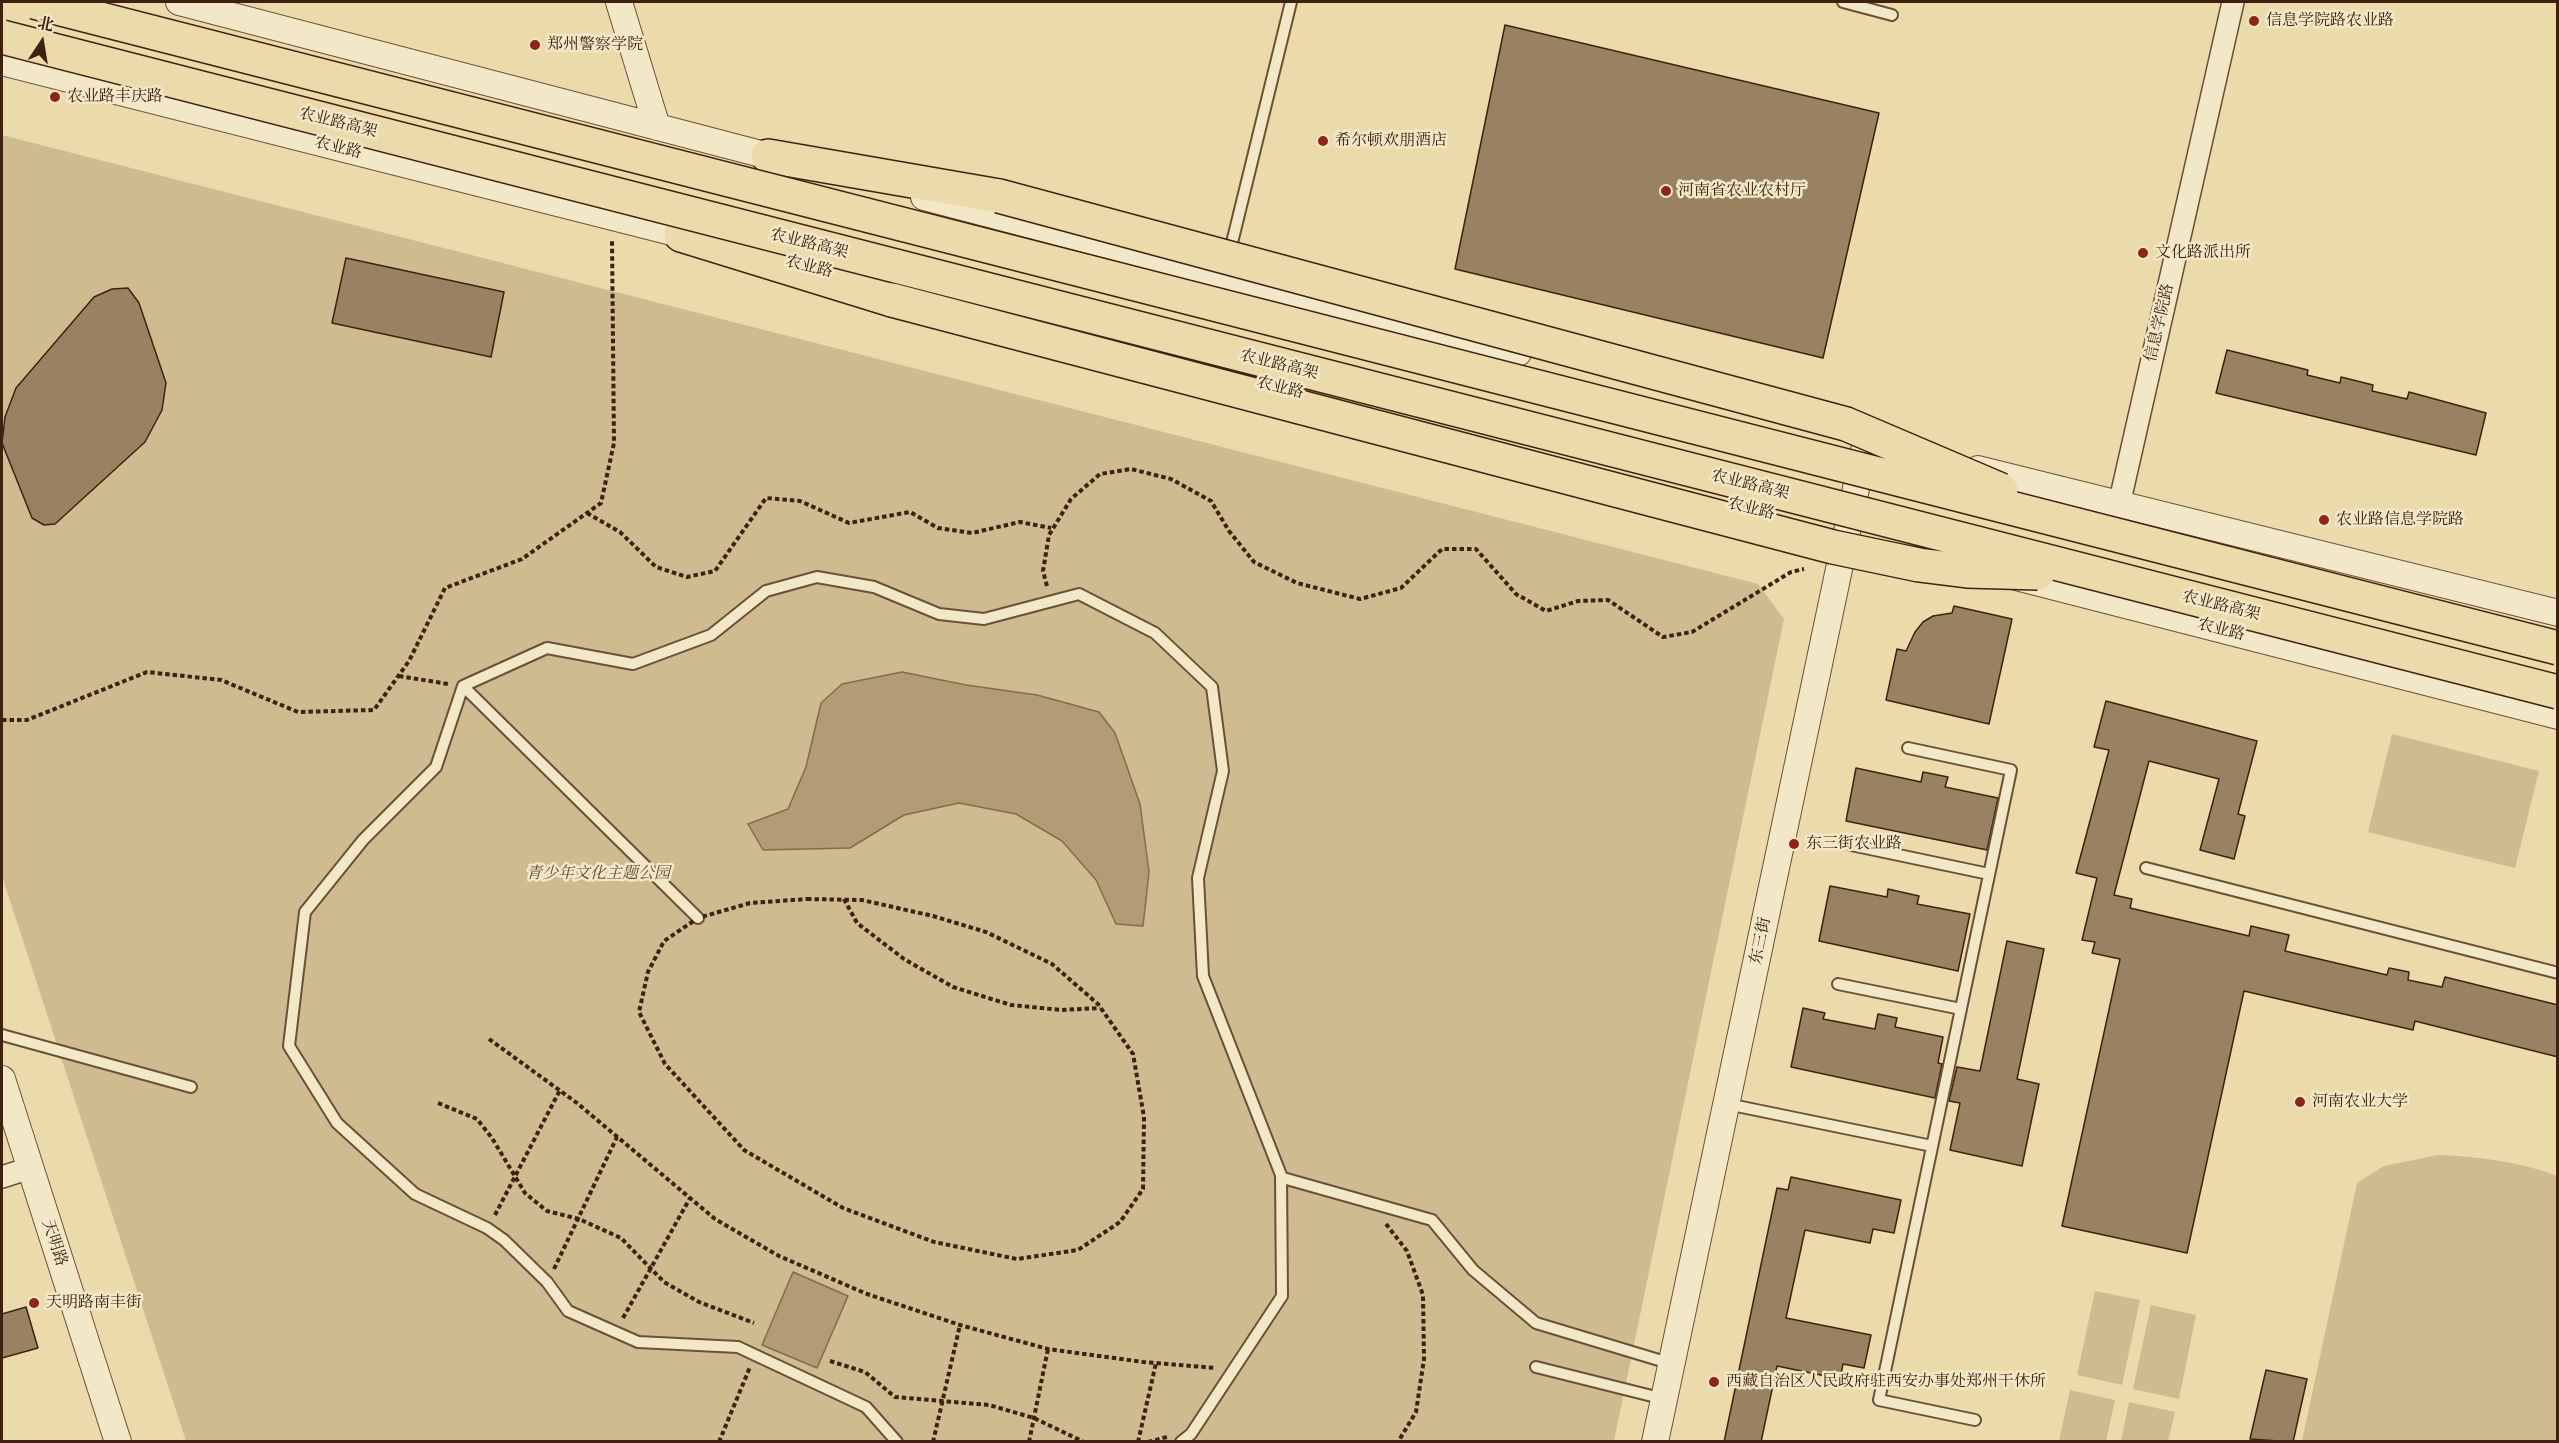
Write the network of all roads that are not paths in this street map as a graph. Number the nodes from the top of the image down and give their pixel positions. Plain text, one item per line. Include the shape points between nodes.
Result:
1 (34, 2) edge
2 (179, 2) edge
3 (619, 2) edge
4 (1291, 2) edge
5 (1843, 2) edge
6 (2233, 2) edge
7 (1892, 15) dead end
8 (2, 37) edge
9 (2, 62) edge
10 (657, 127) junction
11 (768, 156) junction
12 (681, 234) junction
13 (1224, 276) junction
14 (1866, 441) junction
15 (2119, 505) junction
16 (2076, 525) junction
17 (1846, 533) junction
18 (2096, 574) junction
19 (2558, 613) edge
20 (2558, 648) edge
21 (464, 686) junction
22 (2558, 692) edge
23 (2558, 716) edge
24 (1908, 748) dead end
25 (1851, 845) dead end
26 (2146, 868) dead end
27 (1989, 874) junction
28 (698, 918) road end
29 (2558, 973) edge
30 (1838, 984) dead end
31 (1961, 1009) junction
32 (2, 1035) edge
33 (2, 1079) edge
34 (191, 1087) dead end
35 (1726, 1104) junction
36 (1932, 1146) junction
37 (30, 1168) junction
38 (2, 1177) edge
39 (1283, 1178) dead end
40 (1672, 1365) junction
41 (1536, 1367) dead end
42 (1664, 1399) junction
43 (1975, 1420) dead end
44 (118, 1442) edge
45 (897, 1442) edge
46 (1181, 1442) edge
47 (1655, 1442) edge

1 - 16 highway, bridge
2 - 10 street
3 - 10 street
4 - 13 lane
5 - 7 lane
6 - 15 street, 信息学院路
8 - 18 highway, 农业路高架, bridge
9 - 12 street, 农业路
10 - 11 street
11 - 13 street
11 - 16 highway, bridge via 999,196 1846,424
12 - 17 street, 农业路
12 - 18 highway, bridge via 892,300 1833,547 1967,571
13 - 14 street
14 - 15 street
14 - 17 street, 东三街
15 - 19 street
16 - 20 highway, bridge
17 - 23 street, 农业路
17 - 35 street, 东三街
18 - 22 highway, 农业路高架, bridge
21 - 28 lane
21 - 45 lane via 436,767 363,840 305,912 289,1046 338,1123 415,1194 487,1228 547,1282 568,1311 638,1342 738,1347 866,1407
21 - 46 lane via 547,648 633,664 711,635 766,591 817,578 874,587 939,614 984,619 1079,594 1155,633 1212,687 1223,771 1198,878 1203,976 1281,1175 1282,1296 1191,1434
24 - 27 lane via 2011,770
25 - 27 lane
26 - 29 lane
27 - 31 lane
30 - 31 lane
31 - 36 lane
32 - 34 lane
33 - 37 street, 天明路
35 - 36 lane
35 - 40 street, 东三街
36 - 43 lane via 1879,1400
37 - 38 street
37 - 44 street, 天明路
39 - 40 lane via 1432,1220 1473,1270 1536,1323
40 - 42 street, 东三街
41 - 42 lane
42 - 47 street, 东三街

